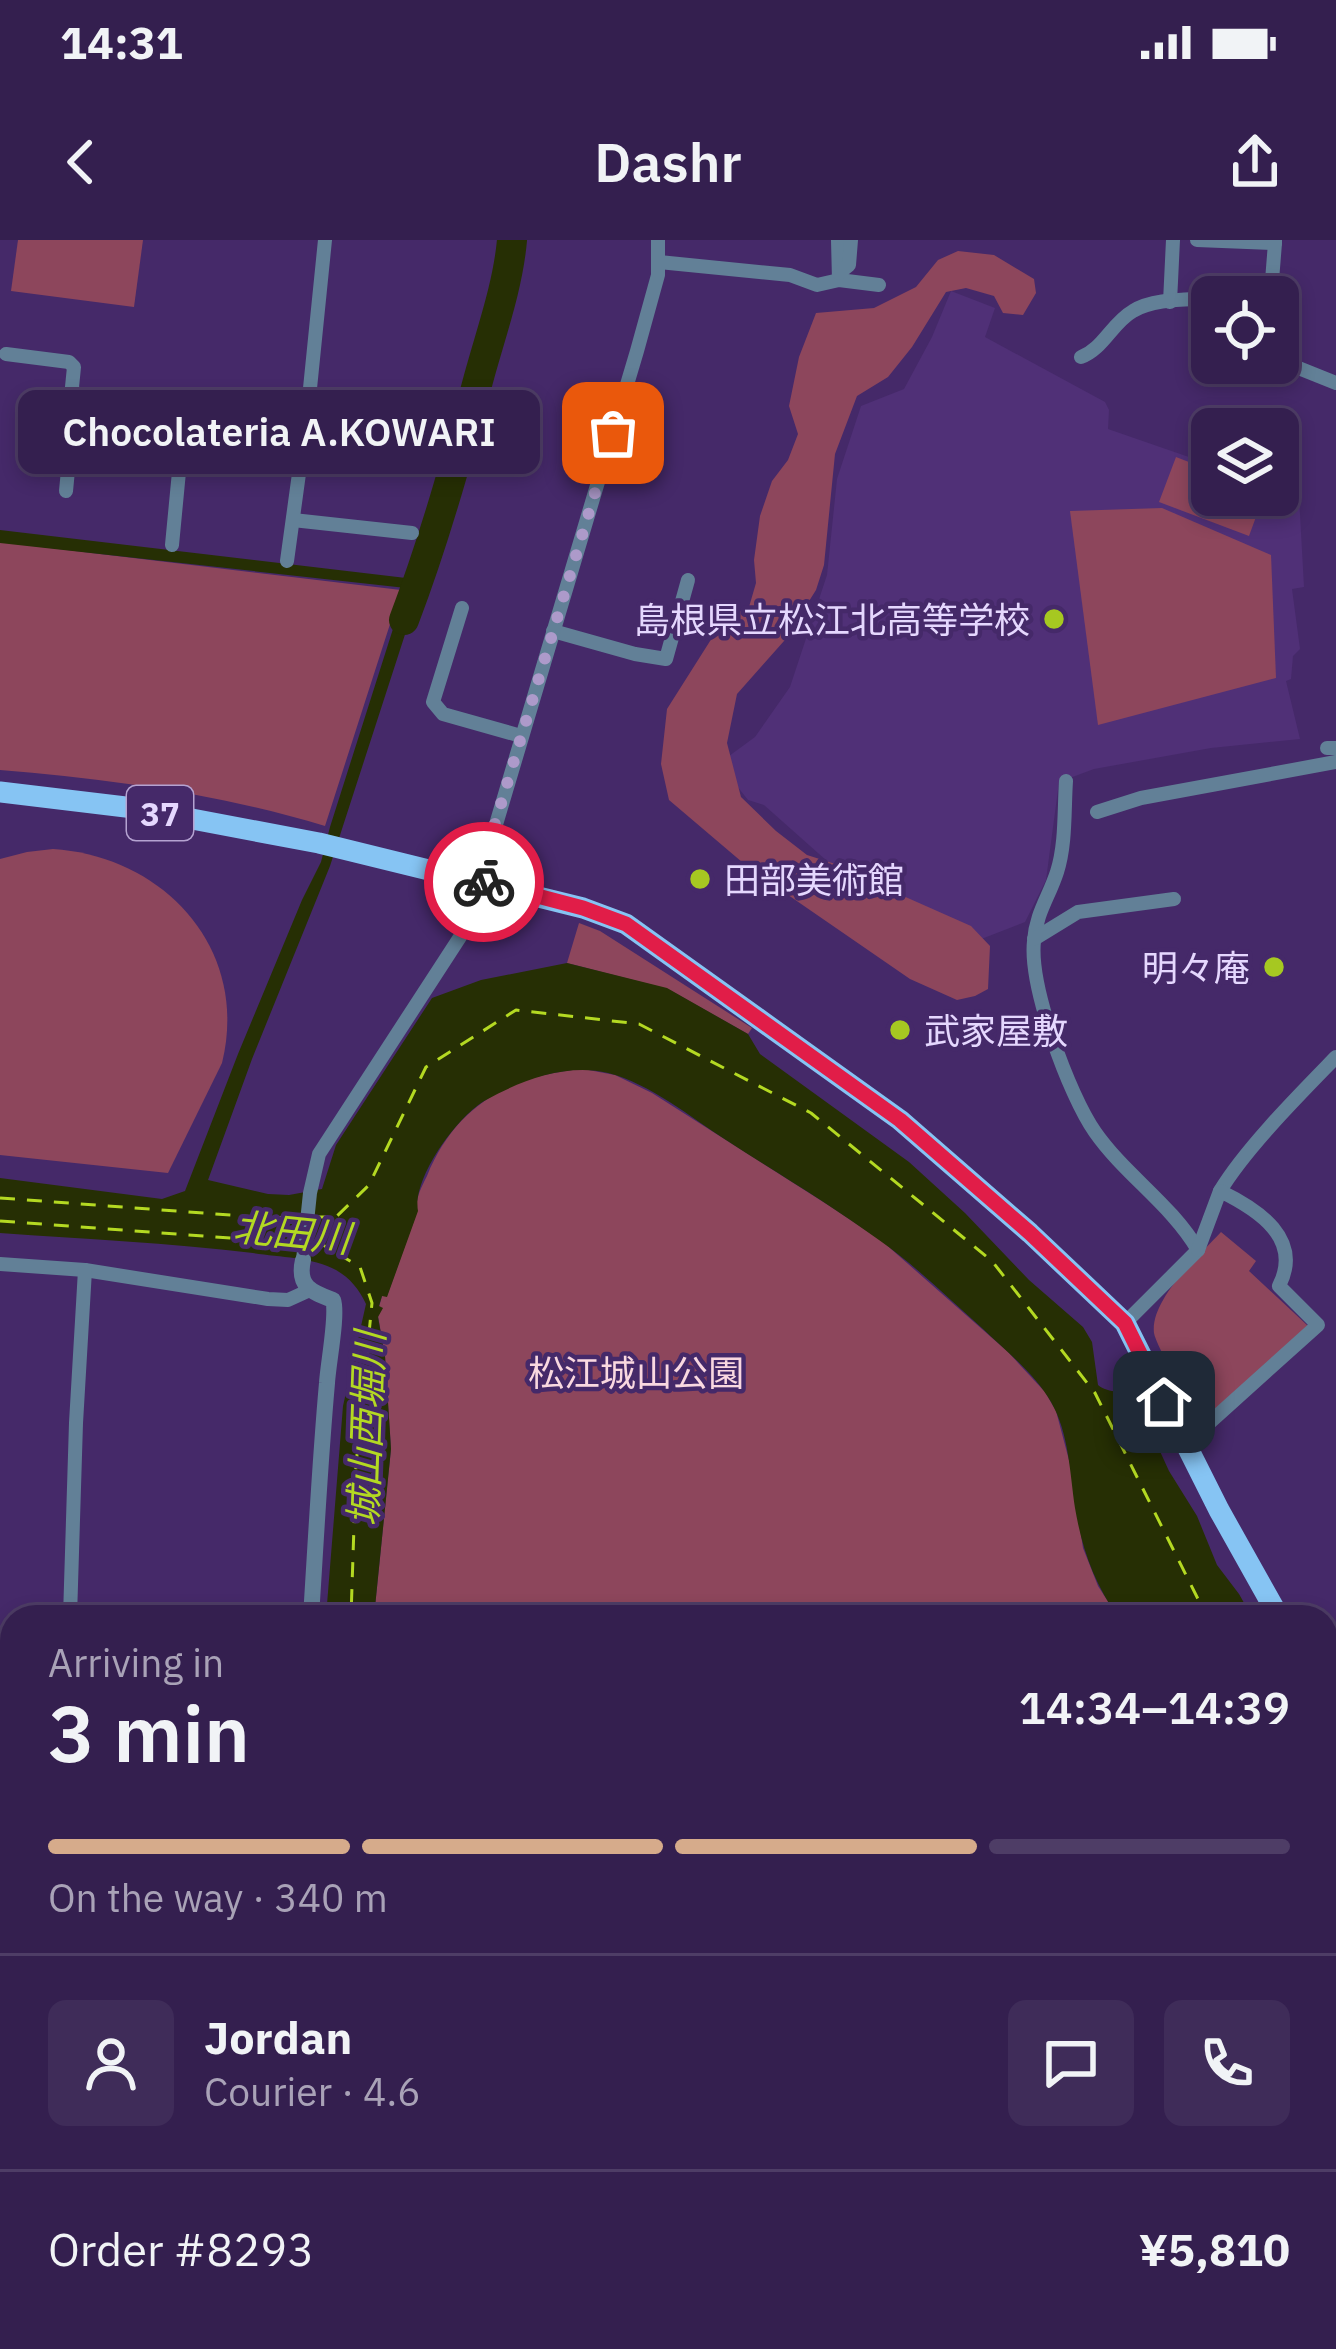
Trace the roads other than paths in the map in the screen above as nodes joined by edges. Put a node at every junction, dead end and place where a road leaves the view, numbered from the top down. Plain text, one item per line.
1 (325, 240) edge
2 (658, 240) edge
3 (838, 240) edge
4 (851, 240) edge
5 (1173, 240) edge
6 (1197, 240) edge
7 (1275, 241) edge
8 (659, 262) junction
9 (1272, 276) edge
10 (839, 277) junction
11 (879, 285) dead end
12 (1191, 300) edge
13 (1170, 302) junction
14 (6, 354) dead end
15 (1081, 357) dead end
16 (1299, 368) edge
17 (1336, 383) edge
18 (75, 397) junction
19 (185, 409) junction
20 (305, 425) junction
21 (66, 491) dead end
22 (293, 520) junction
23 (412, 533) dead end
24 (172, 545) dead end
25 (287, 561) dead end
26 (688, 580) dead end
27 (462, 608) dead end
28 (553, 632) junction
29 (521, 736) junction
30 (1333, 753) edge
31 (1066, 781) dead end
32 (0, 792) edge
33 (1096, 812) dead end
34 (478, 880) junction
35 (1174, 898) dead end
36 (1034, 939) junction
37 (1336, 1057) edge
38 (1220, 1191) junction
39 (1198, 1250) junction
40 (303, 1260) joint
41 (0, 1264) edge
42 (85, 1270) junction
43 (310, 1290) junction
44 (1125, 1323) junction
45 (1184, 1441) junction
46 (70, 1605) edge
47 (312, 1605) edge
48 (1273, 1605) edge

1 - 20 street
2 - 8 street
3 - 10 street
4 - 10 street
5 - 13 street
6 - 7 street
7 - 9 street
8 - 10 street
8 - 28 street
10 - 11 street
12 - 13 street
13 - 15 street
14 - 18 street
16 - 17 street
18 - 19 street
18 - 21 street
19 - 20 street
19 - 24 street
20 - 22 street
22 - 23 street
22 - 25 street
26 - 28 street
27 - 29 street
28 - 29 street
29 - 34 street
30 - 33 street
31 - 36 street
32 - 34 main road, 37
34 - 40 street
34 - 44 main road, 37
35 - 36 street
36 - 39 street
37 - 38 street
38 - 39 street
38 - 45 street
39 - 44 street
40 - 43 street
41 - 42 street
42 - 43 street
42 - 46 street
43 - 47 street
44 - 45 main road, 37
45 - 48 main road, 37

